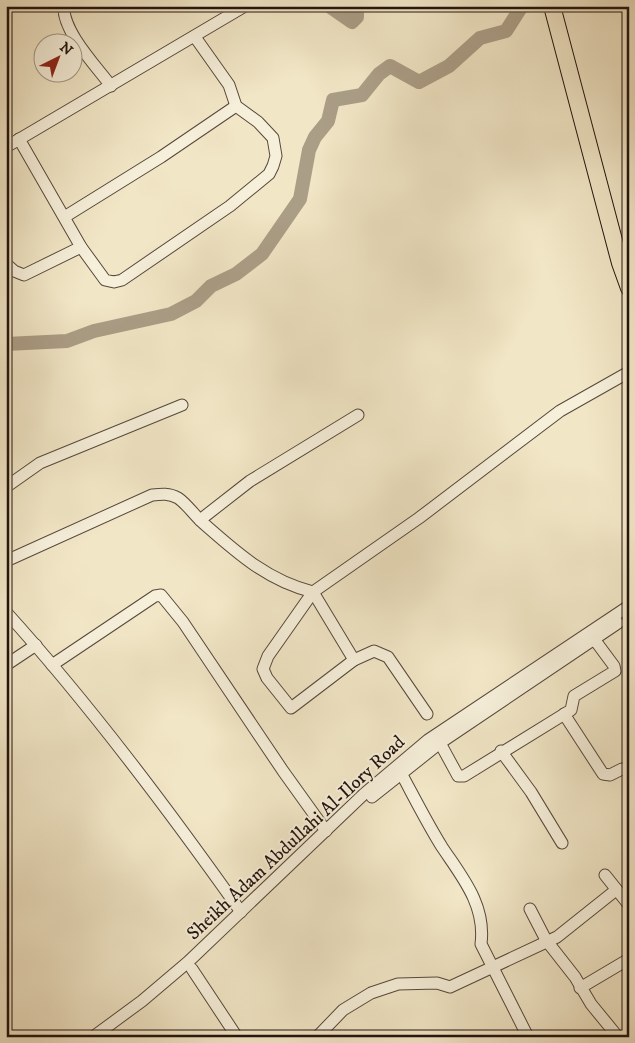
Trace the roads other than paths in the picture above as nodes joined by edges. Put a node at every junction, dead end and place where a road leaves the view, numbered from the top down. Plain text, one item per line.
1 (64, 6) edge
2 (244, 6) edge
3 (554, 7) edge
4 (195, 37) junction
5 (111, 86) junction
6 (236, 106) junction
7 (19, 139) junction
8 (6, 147) edge
9 (66, 216) junction
10 (81, 247) junction
11 (6, 264) edge
12 (629, 269) edge
13 (629, 288) edge
14 (629, 372) edge
15 (182, 405) dead end
16 (358, 415) dead end
17 (6, 487) edge
18 (200, 520) junction
19 (6, 561) edge
20 (313, 592) junction
21 (629, 606) edge
22 (6, 612) edge
23 (629, 615) edge
24 (594, 640) junction
25 (36, 645) junction
26 (354, 660) junction
27 (6, 665) edge
28 (52, 665) junction
29 (427, 714) dead end
30 (564, 714) junction
31 (440, 743) junction
32 (501, 751) junction
33 (629, 770) edge
34 (401, 773) junction
35 (326, 831) junction
36 (562, 843) dead end
37 (605, 876) dead end
38 (616, 890) junction
39 (629, 905) edge
40 (530, 909) dead end
41 (241, 912) junction
42 (546, 940) junction
43 (629, 959) edge
44 (491, 965) junction
45 (192, 969) junction
46 (580, 988) junction
47 (93, 1037) edge
48 (105, 1037) edge
49 (237, 1037) edge
50 (317, 1037) edge
51 (528, 1037) edge
52 (618, 1037) edge

1 - 5 street
2 - 4 street
3 - 12 highway
3 - 13 highway
4 - 5 street
4 - 6 street
5 - 7 street
6 - 9 street
6 - 10 street
7 - 8 street
7 - 9 street
9 - 10 street
10 - 11 street
14 - 20 street
15 - 17 street
16 - 18 street
18 - 19 street
18 - 20 street
20 - 26 street
20 - 26 street
21 - 35 street, Sheikh Adam Abdullahi Al-Ilory Road
22 - 25 street
23 - 24 street, Sheikh Adam Abdullahi Al-Ilory Road
24 - 30 street
24 - 31 street, Sheikh Adam Abdullahi Al-Ilory Road
25 - 27 street
25 - 28 street
26 - 29 street
28 - 35 street
28 - 41 street
30 - 32 street
30 - 33 street
31 - 32 street
31 - 34 street, Sheikh Adam Abdullahi Al-Ilory Road
32 - 36 street
34 - 44 street
34 - 45 street, Sheikh Adam Abdullahi Al-Ilory Road
35 - 41 street, Sheikh Adam Abdullahi Al-Ilory Road
37 - 38 street
38 - 39 street
38 - 42 street
40 - 42 street
41 - 47 street, Sheikh Adam Abdullahi Al-Ilory Road
42 - 44 street
42 - 46 street
43 - 46 street
44 - 50 street
44 - 51 street
45 - 48 street, Sheikh Adam Abdullahi Al-Ilory Road
45 - 49 street
46 - 52 street

